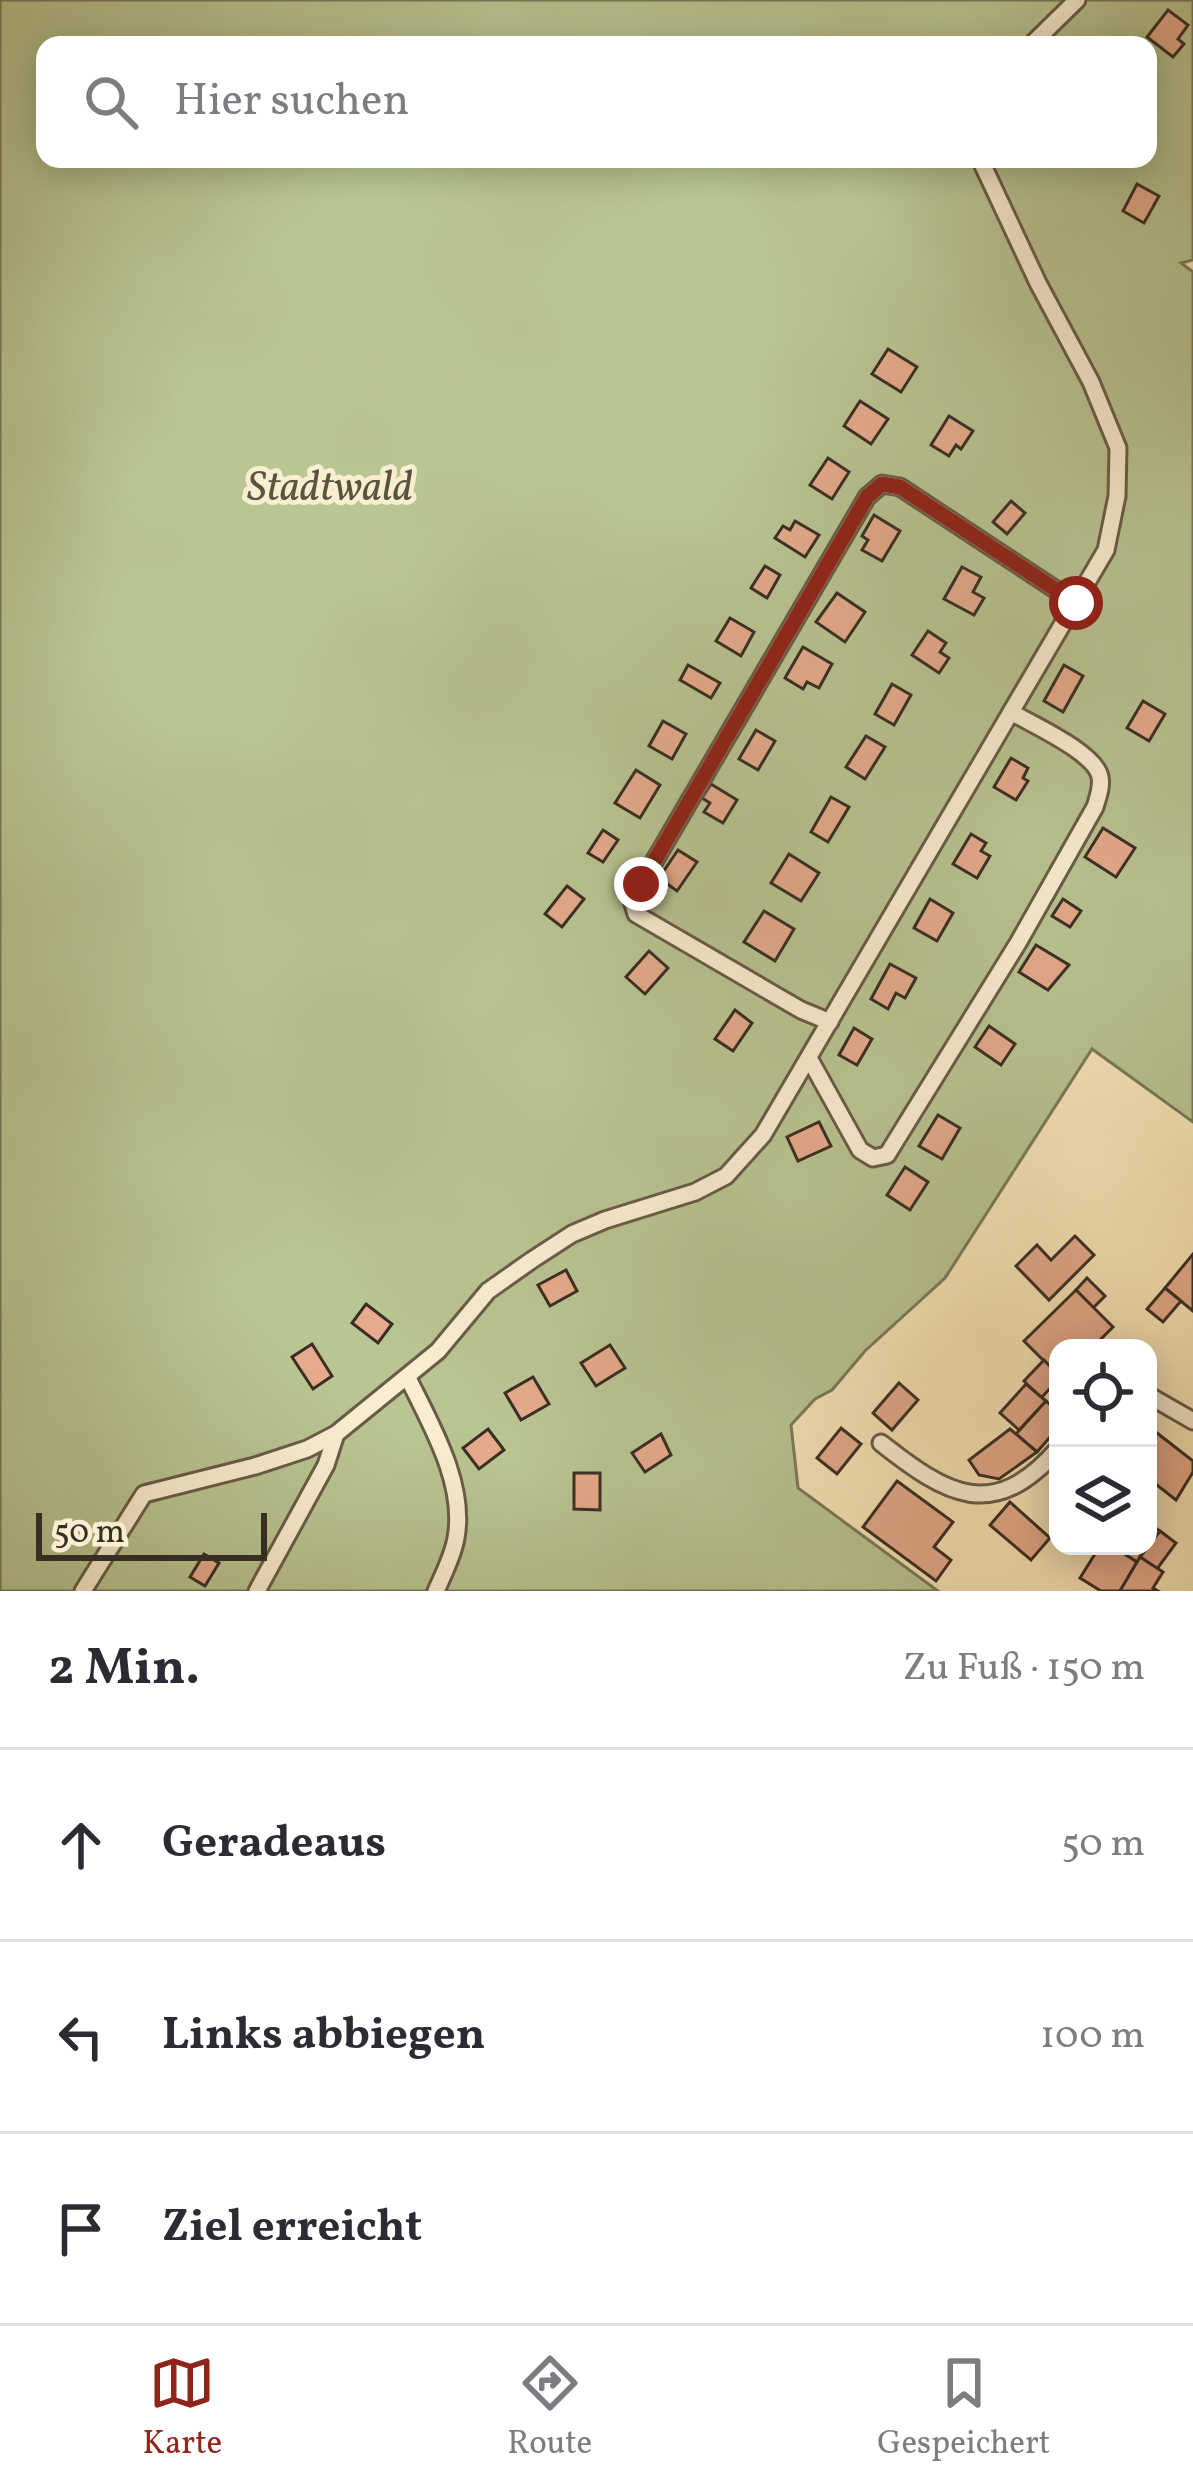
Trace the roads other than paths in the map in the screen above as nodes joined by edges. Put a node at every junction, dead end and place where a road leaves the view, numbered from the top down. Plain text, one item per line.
1 (1077, 0) edge
2 (1040, 36) edge
3 (984, 168) edge
4 (1076, 603) junction
5 (1011, 712) junction
6 (830, 1022) junction
7 (808, 1058) junction
8 (408, 1378) junction
9 (1157, 1399) edge
10 (1193, 1421) edge
11 (336, 1434) junction
12 (881, 1443) dead end
13 (1049, 1458) edge
14 (83, 1591) edge
15 (257, 1591) edge
16 (436, 1591) edge

1 - 2 lane
3 - 4 lane
4 - 5 lane
4 - 6 lane
5 - 6 lane
5 - 7 lane
6 - 7 lane
7 - 8 lane
8 - 11 lane
8 - 16 lane
9 - 10 lane
11 - 14 lane
11 - 15 lane
12 - 13 lane

